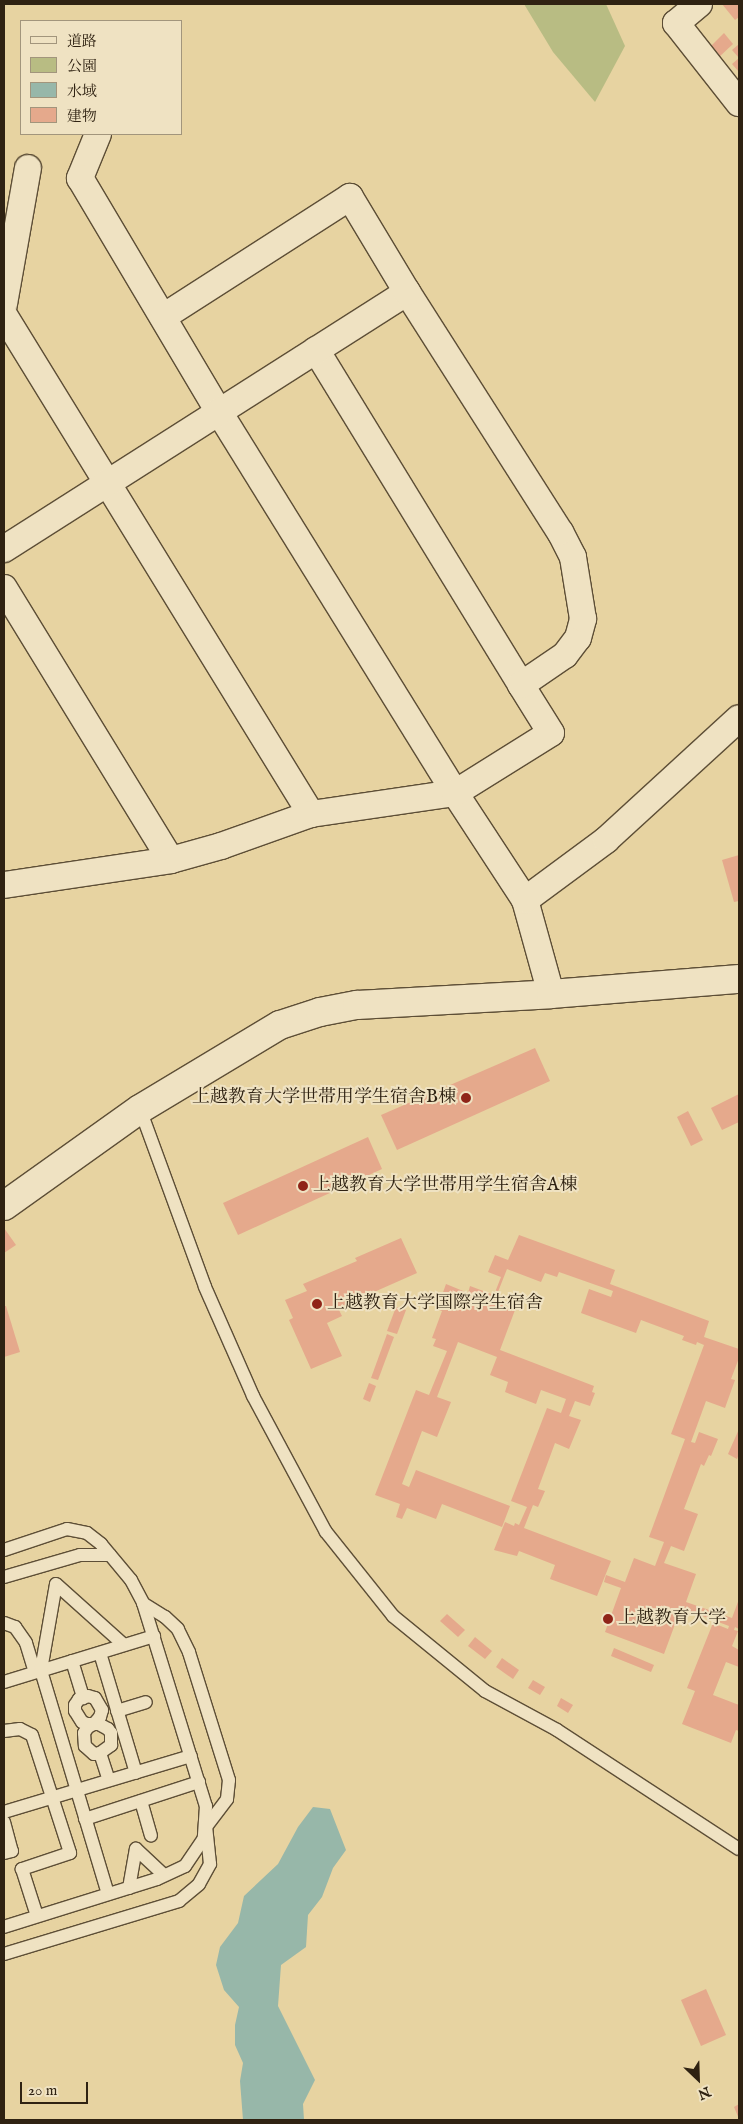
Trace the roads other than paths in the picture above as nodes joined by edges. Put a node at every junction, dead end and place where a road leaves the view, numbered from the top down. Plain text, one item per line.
1 (699, 4) edge
2 (739, 103) edge
3 (98, 135) edge
4 (28, 168) dead end
5 (407, 292) junction
6 (4, 304) edge
7 (4, 315) edge
8 (163, 317) junction
9 (316, 350) junction
10 (219, 412) junction
11 (106, 483) junction
12 (4, 549) edge
13 (4, 588) edge
14 (521, 685) junction
15 (739, 718) edge
16 (455, 793) junction
17 (311, 814) junction
18 (171, 860) junction
19 (6, 881) edge
20 (525, 900) junction
21 (739, 979) edge
22 (551, 994) junction
23 (140, 1109) junction
24 (4, 1206) edge
25 (4, 1550) edge
26 (110, 1555) junction
27 (4, 1577) edge
28 (144, 1603) junction
29 (4, 1623) edge
30 (154, 1636) junction
31 (124, 1645) junction
32 (100, 1652) junction
33 (72, 1661) junction
34 (38, 1671) junction
35 (4, 1682) edge
36 (146, 1702) dead end
37 (117, 1711) junction
38 (94, 1724) junction
39 (4, 1730) edge
40 (100, 1753) junction
41 (191, 1756) junction
42 (136, 1773) junction
43 (109, 1780) junction
44 (199, 1782) junction
45 (76, 1790) junction
46 (53, 1797) junction
47 (142, 1801) junction
48 (4, 1812) edge
49 (85, 1818) junction
50 (4, 1822) edge
51 (206, 1827) junction
52 (152, 1836) dead end
53 (739, 1849) edge
54 (4, 1853) edge
55 (164, 1875) junction
56 (129, 1888) junction
57 (108, 1894) junction
58 (37, 1916) junction
59 (4, 1927) edge
60 (4, 1954) edge

1 - 2 street
3 - 8 street
4 - 6 street
5 - 8 street
5 - 9 street
5 - 14 street
7 - 11 street
8 - 10 street
9 - 10 street
9 - 14 street
10 - 11 street
10 - 16 street
11 - 12 street
11 - 17 street
13 - 18 street
14 - 16 street
15 - 20 street
16 - 17 street
16 - 20 street
17 - 18 street
18 - 19 street
20 - 22 street
21 - 22 street
22 - 23 street
23 - 24 street
23 - 53 lane
25 - 26 lane
26 - 27 lane
26 - 28 lane
28 - 30 lane
28 - 51 lane
29 - 34 lane
30 - 31 lane
30 - 41 lane
31 - 32 lane
31 - 34 lane
32 - 33 lane
32 - 37 lane
33 - 34 lane
33 - 38 lane
34 - 35 lane
34 - 45 lane
36 - 37 lane
37 - 42 lane
38 - 40 lane
38 - 40 lane
39 - 46 lane
40 - 43 lane
41 - 42 lane
41 - 44 lane
42 - 43 lane
43 - 45 lane
44 - 47 lane
44 - 51 lane
45 - 46 lane
45 - 49 lane
46 - 48 lane
46 - 58 lane
47 - 49 lane
47 - 52 lane
49 - 57 lane
50 - 54 lane
51 - 55 lane
51 - 60 lane
55 - 56 lane
55 - 56 lane
56 - 57 lane
57 - 58 lane
58 - 59 lane

